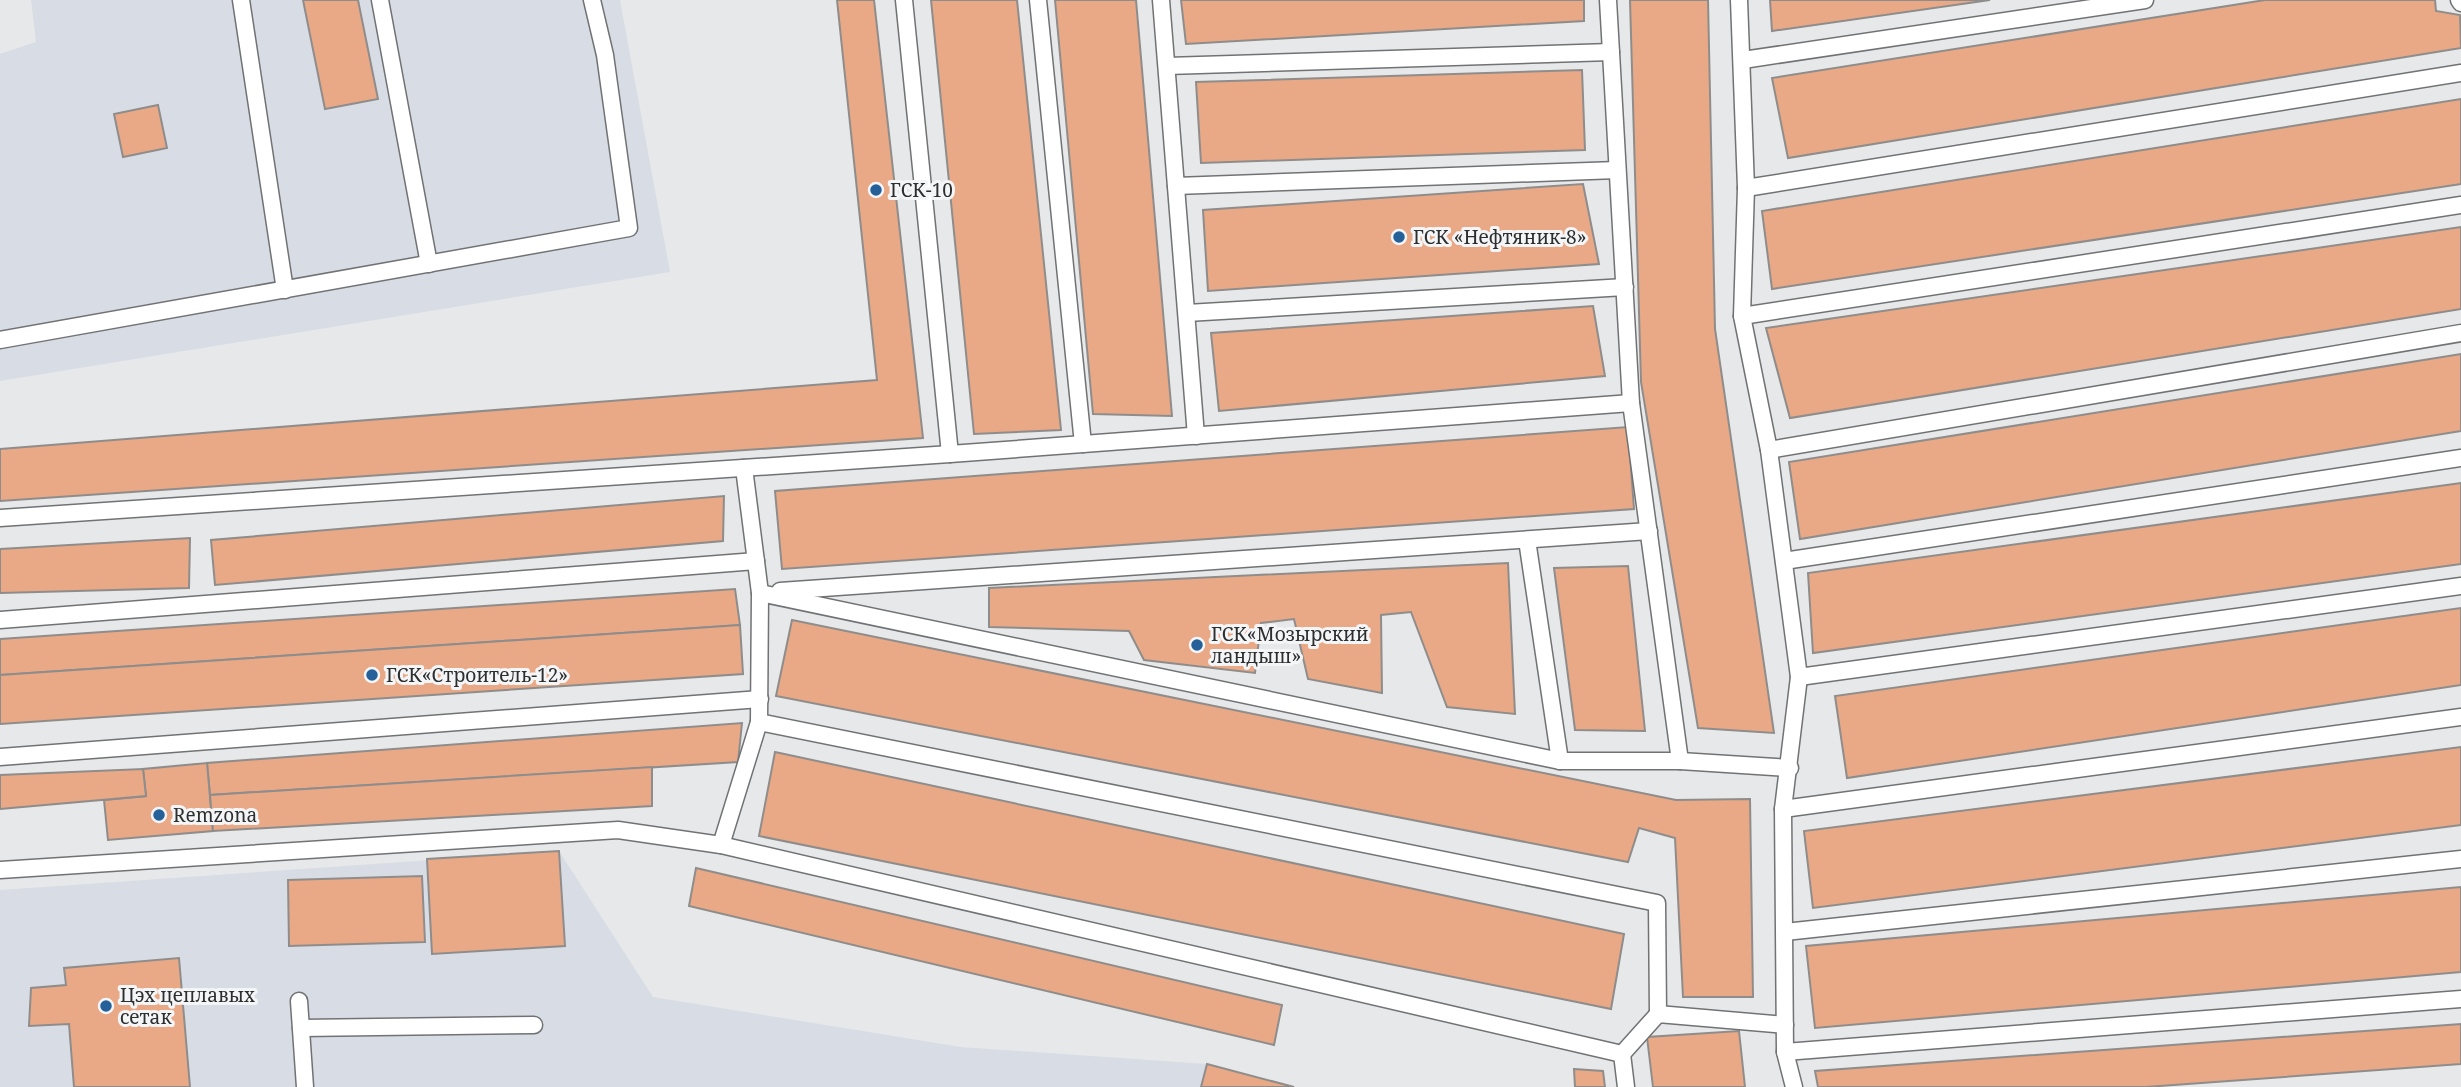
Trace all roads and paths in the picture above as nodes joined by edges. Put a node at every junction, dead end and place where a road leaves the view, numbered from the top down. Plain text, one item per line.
1 (241, 0) edge
2 (380, 0) edge
3 (592, 0) edge
4 (904, 0) edge
5 (1038, 0) edge
6 (1161, 0) edge
7 (1608, 0) edge
8 (1739, 0) edge
9 (2145, 0) edge
10 (1611, 52) junction
11 (1743, 61) junction
12 (1167, 66) junction
13 (2461, 73) edge
14 (1617, 170) junction
15 (1176, 186) junction
16 (1746, 188) junction
17 (2461, 205) edge
18 (429, 264) junction
19 (1625, 287) junction
20 (285, 290) junction
21 (1186, 313) junction
22 (1742, 316) junction
23 (2461, 333) edge
24 (0, 340) edge
25 (1631, 402) junction
26 (1196, 436) junction
27 (1083, 444) junction
28 (1769, 450) junction
29 (950, 454) junction
30 (2461, 458) edge
31 (744, 468) junction
32 (0, 518) edge
33 (1649, 531) junction
34 (1527, 540) junction
35 (755, 561) junction
36 (1784, 561) junction
37 (2461, 586) edge
38 (760, 593) junction
39 (0, 620) edge
40 (1799, 677) junction
41 (760, 699) junction
42 (2461, 717) edge
43 (759, 722) junction
44 (0, 757) edge
45 (1560, 761) junction
46 (1680, 761) junction
47 (1790, 768) junction
48 (1783, 809) junction
49 (721, 845) junction
50 (2461, 859) edge
51 (0, 870) edge
52 (1785, 932) junction
53 (2461, 999) edge
54 (299, 1001) dead end
55 (1658, 1014) junction
56 (534, 1025) dead end
57 (1785, 1025) junction
58 (300, 1028) junction
59 (1785, 1052) junction
60 (1622, 1054) junction
61 (305, 1087) edge
62 (1626, 1087) edge
63 (1794, 1087) edge

1 - 20 lane
2 - 18 lane
3 - 18 lane
4 - 29 lane
5 - 27 lane
6 - 12 lane
7 - 10 lane
8 - 11 lane
9 - 11 lane
10 - 12 lane
10 - 14 lane
11 - 16 lane
12 - 15 lane
13 - 16 lane
14 - 15 lane
14 - 19 lane
15 - 21 lane
16 - 22 lane
17 - 22 lane
18 - 20 lane
19 - 21 lane
19 - 25 lane
20 - 24 lane
21 - 26 lane
22 - 28 lane
23 - 28 lane
25 - 26 lane
25 - 33 lane
26 - 27 lane
27 - 29 lane
28 - 36 lane
29 - 31 lane
30 - 36 lane
31 - 32 lane
31 - 35 lane
33 - 34 lane
33 - 46 lane
34 - 38 lane
34 - 45 lane
35 - 38 lane
35 - 39 lane
36 - 40 lane
37 - 40 lane
38 - 41 lane
38 - 45 lane
40 - 47 lane
41 - 43 lane
41 - 44 lane
42 - 48 lane
43 - 49 lane
43 - 55 lane
45 - 46 lane
46 - 47 lane
47 - 48 lane
48 - 52 lane
49 - 51 lane
49 - 60 lane
50 - 52 lane
52 - 57 lane
53 - 59 lane
54 - 58 lane
55 - 57 lane
55 - 60 lane
56 - 58 lane
57 - 59 lane
58 - 61 lane
59 - 63 lane
60 - 62 lane

